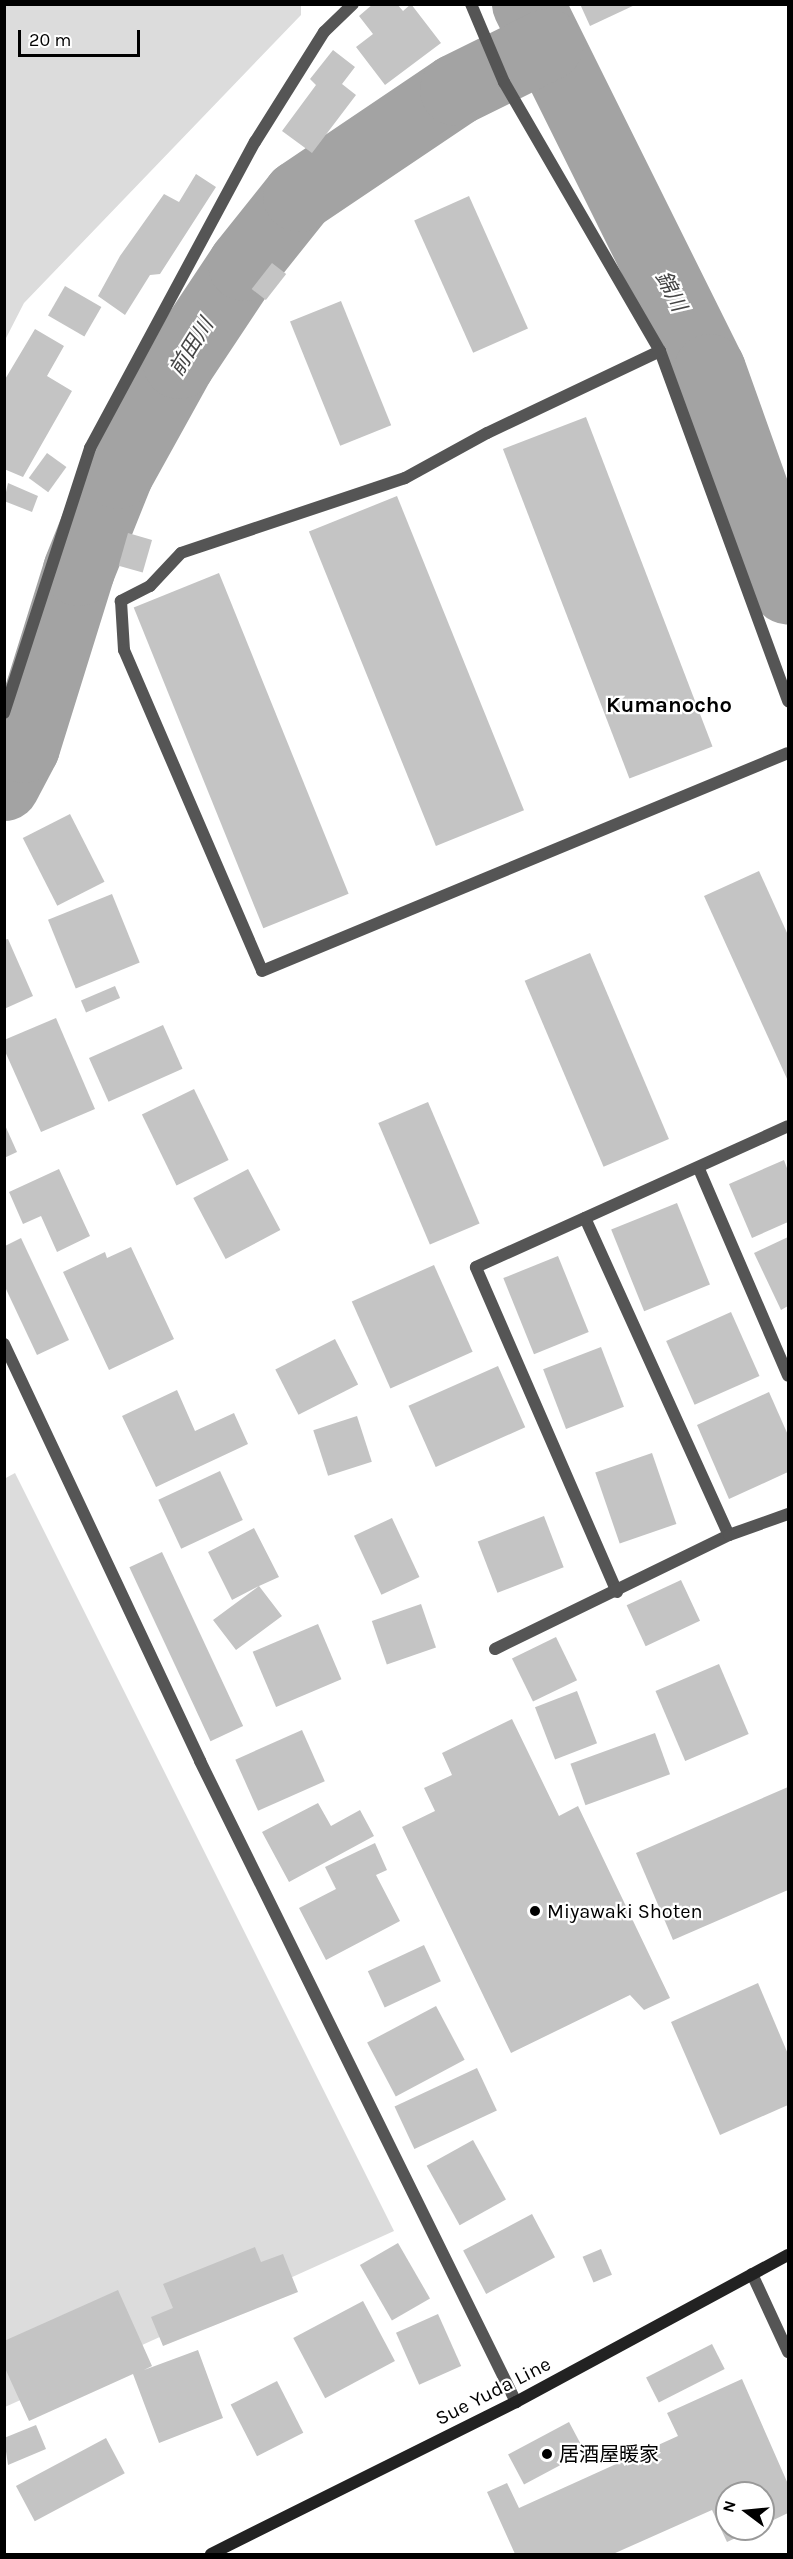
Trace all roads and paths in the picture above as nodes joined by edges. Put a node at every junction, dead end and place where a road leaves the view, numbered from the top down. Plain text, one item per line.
1 (353, 4) edge
2 (471, 4) edge
3 (660, 351) junction
4 (789, 701) edge
5 (4, 713) edge
6 (789, 753) edge
7 (789, 1126) edge
8 (699, 1169) junction
9 (585, 1218) junction
10 (4, 1344) edge
11 (789, 1376) edge
12 (789, 1514) edge
13 (729, 1535) junction
14 (617, 1592) junction
15 (495, 1649) dead end
16 (789, 2255) edge
17 (752, 2274) junction
18 (789, 2352) edge
19 (516, 2402) junction
20 (211, 2554) edge

1 - 5 street
2 - 3 street
3 - 4 street
3 - 6 street
7 - 8 street
8 - 9 street
8 - 11 street
9 - 13 street
9 - 14 street
10 - 19 street
12 - 13 street
13 - 14 street
14 - 15 street
16 - 17 main road, Sue Yuda Line
17 - 18 street
17 - 19 main road, Sue Yuda Line
19 - 20 main road, Sue Yuda Line

